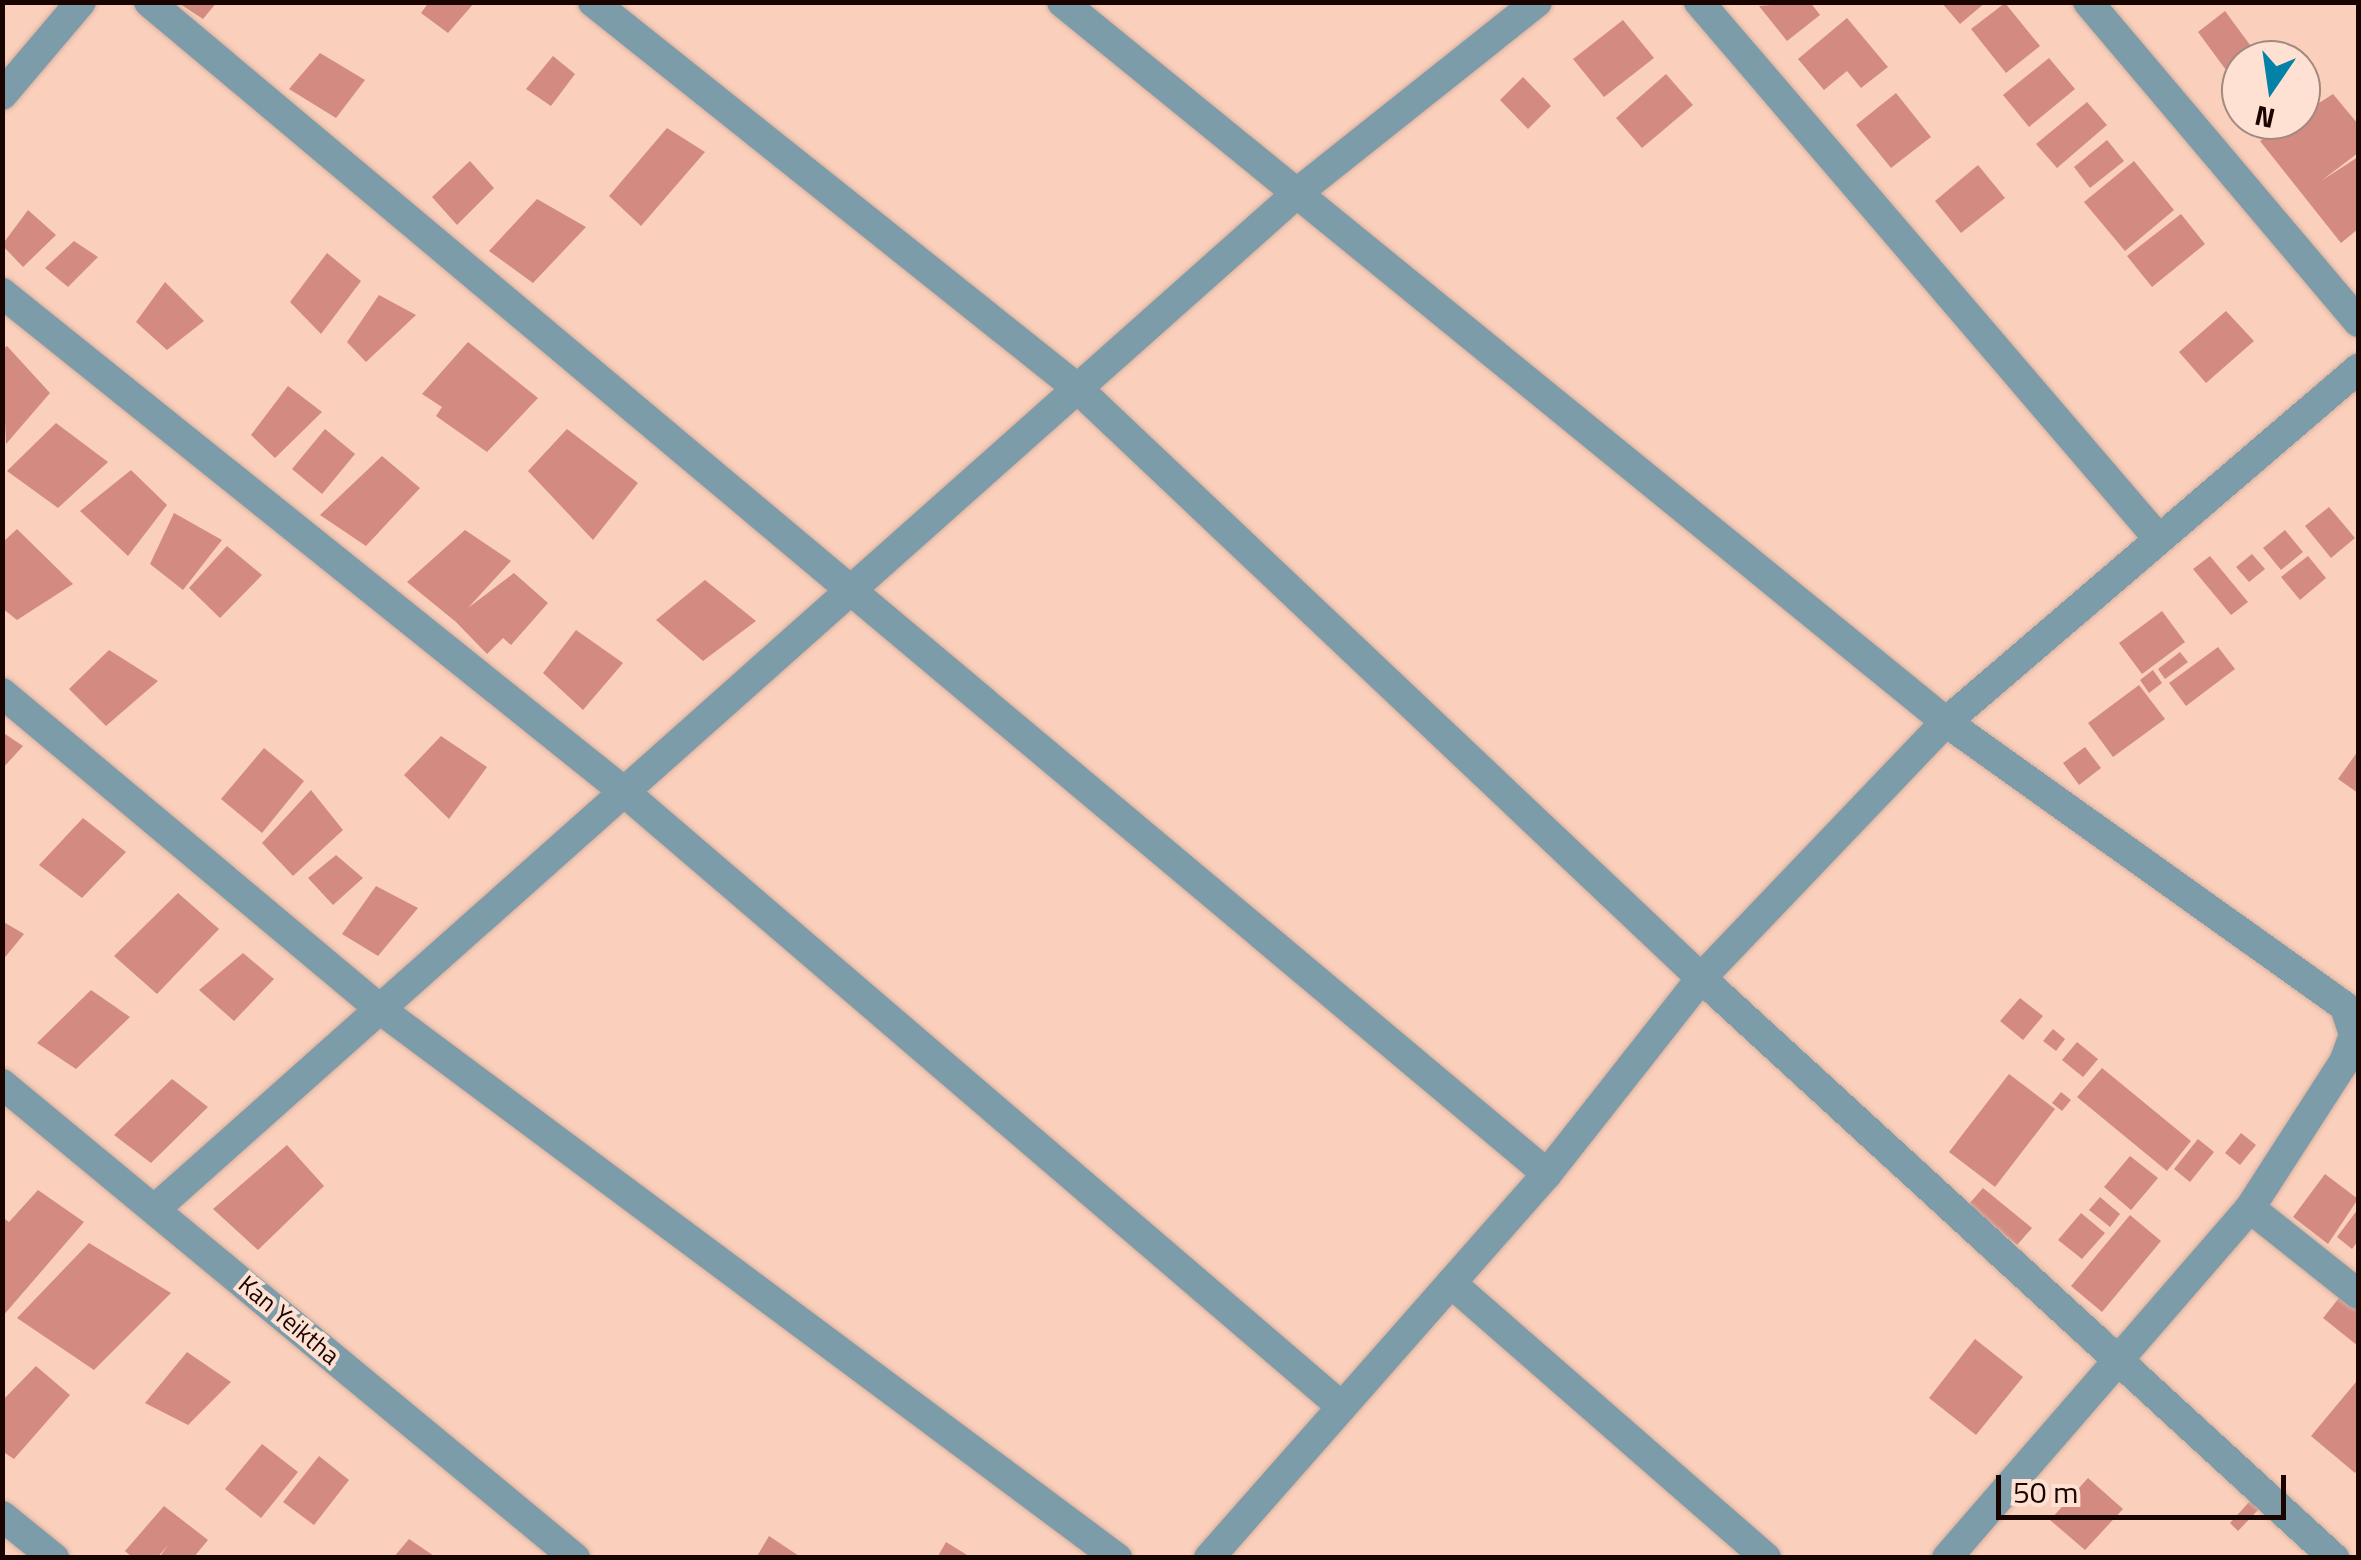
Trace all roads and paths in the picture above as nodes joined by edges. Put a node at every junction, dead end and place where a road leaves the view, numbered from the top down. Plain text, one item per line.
1 (80, 2) edge
2 (149, 2) edge
3 (592, 2) edge
4 (1062, 2) edge
5 (1537, 2) edge
6 (1699, 2) edge
7 (2088, 2) edge
8 (2, 94) edge
9 (1302, 189) junction
10 (2, 292) edge
11 (2358, 322) edge
12 (2358, 369) edge
13 (1077, 388) junction
14 (2157, 537) junction
15 (844, 593) junction
16 (2, 693) edge
17 (1946, 722) junction
18 (622, 790) junction
19 (1702, 978) junction
20 (377, 1006) junction
21 (2, 1084) edge
22 (1547, 1174) junction
23 (2250, 1208) junction
24 (155, 1209) junction
25 (1451, 1283) junction
26 (2358, 1294) edge
27 (2113, 1360) junction
28 (1342, 1407) junction
29 (2, 1516) edge
30 (54, 1558) edge
31 (575, 1558) edge
32 (1117, 1558) edge
33 (1208, 1558) edge
34 (1766, 1558) edge
35 (1947, 1558) edge
36 (2334, 1558) edge

1 - 8 street
2 - 15 street
3 - 13 street
4 - 9 street
5 - 9 street
6 - 14 street
7 - 11 street
9 - 13 street
9 - 17 street
10 - 18 street
12 - 14 street
13 - 15 street
13 - 19 street
14 - 17 street
15 - 18 street
15 - 22 street
16 - 20 street
17 - 19 street
17 - 23 street
18 - 20 street
18 - 28 street
19 - 22 street
19 - 27 street
20 - 24 street
20 - 32 street
21 - 24 street, Kan Yeiktha
22 - 25 street
23 - 26 street
23 - 27 street
24 - 31 street, Kan Yeiktha
25 - 28 street
25 - 34 street
27 - 35 street
27 - 36 street
28 - 33 street
29 - 30 street

